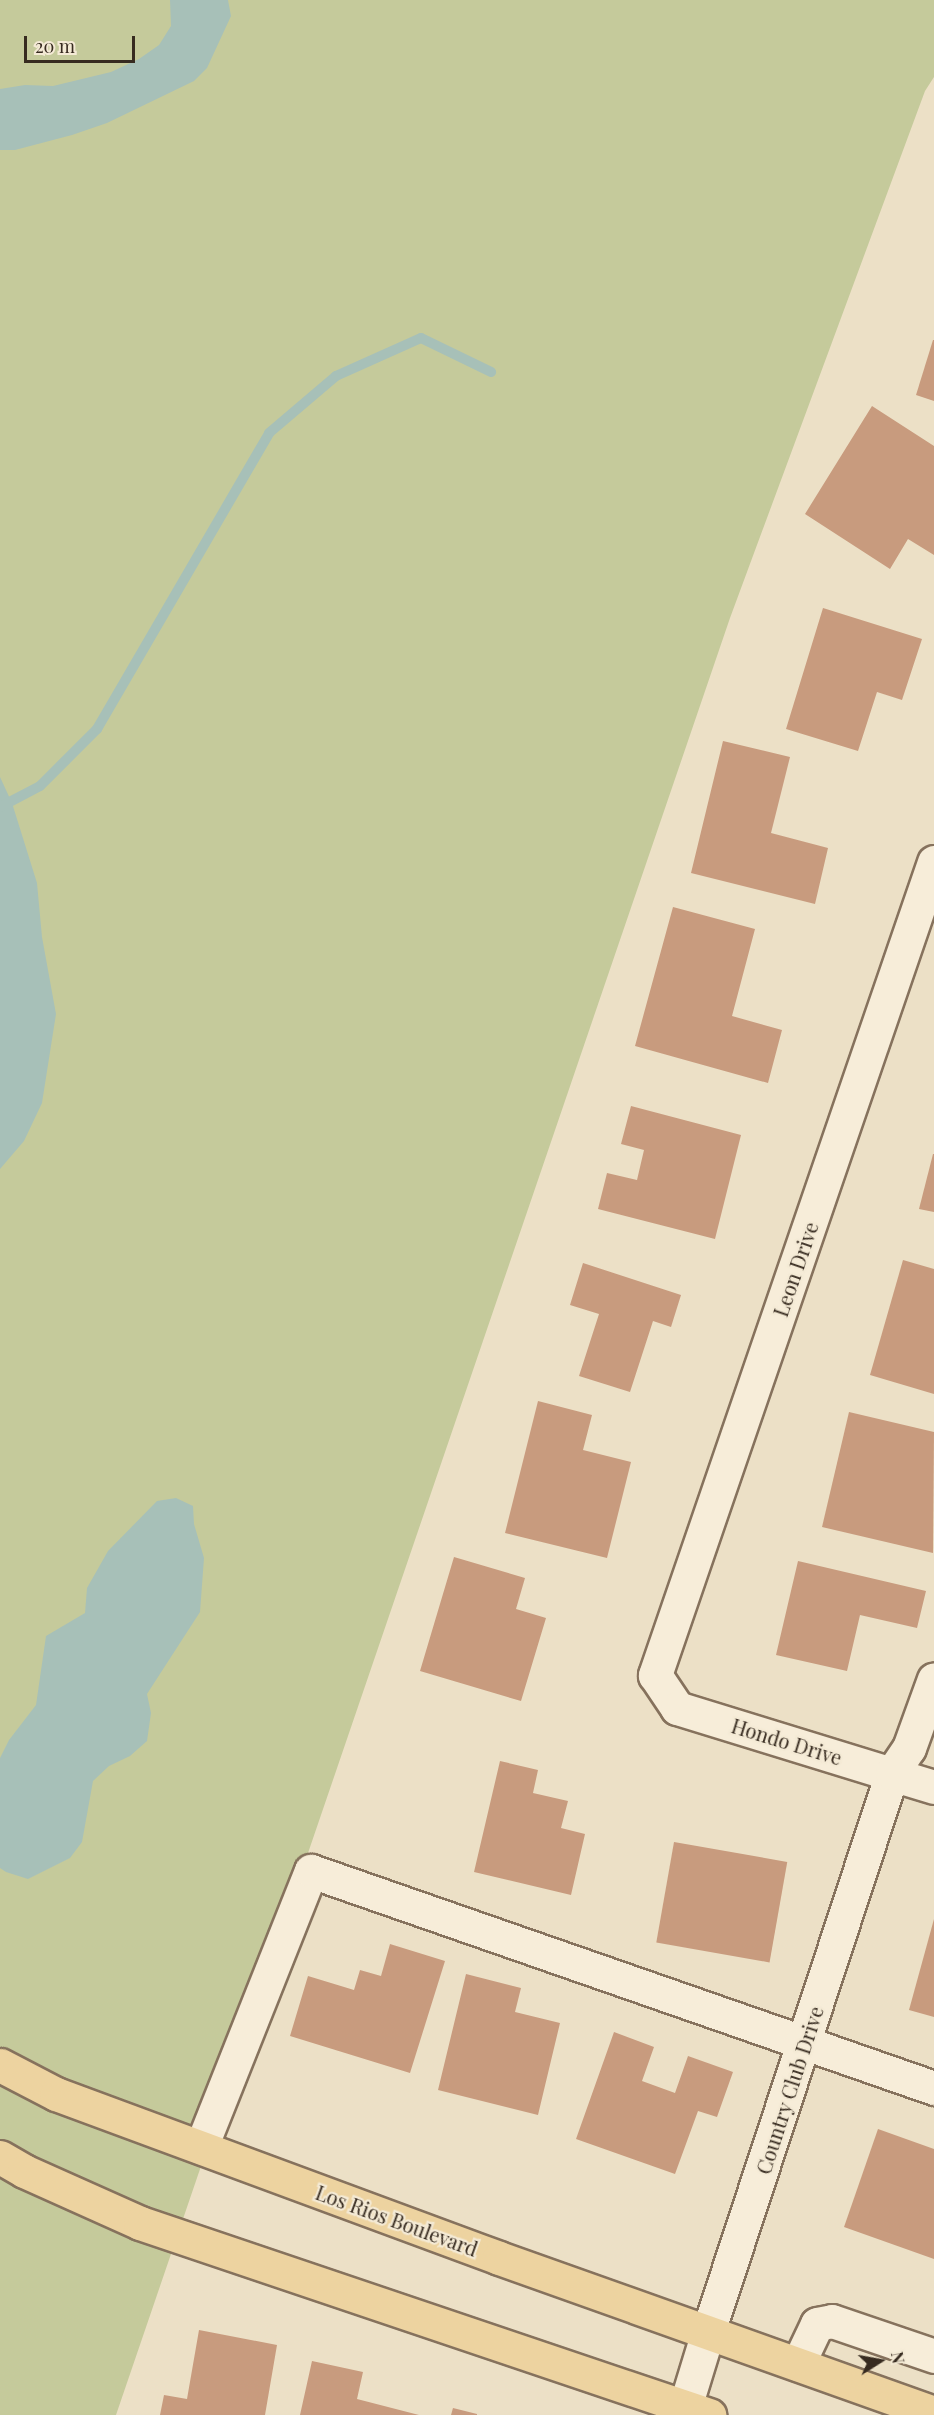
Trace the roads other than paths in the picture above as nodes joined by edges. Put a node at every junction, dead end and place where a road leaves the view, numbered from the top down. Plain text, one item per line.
1 (934, 862) edge
2 (655, 1675) joint
3 (934, 1679) edge
4 (892, 1773) junction
5 (934, 1787) edge
6 (805, 2042) junction
7 (0, 2065) edge
8 (934, 2088) edge
9 (201, 2146) junction
10 (0, 2157) edge
11 (708, 2332) junction
12 (934, 2356) edge
13 (798, 2364) junction
14 (687, 2413) edge
15 (934, 2413) edge

1 - 2 street, Leon Drive
2 - 4 street, Hondo Drive
3 - 4 street, Country Club Drive
4 - 5 street, Hondo Drive
4 - 6 street, Country Club Drive
6 - 8 street
6 - 9 street
6 - 11 street, Country Club Drive
7 - 9 main road, Los Rios Boulevard
9 - 11 main road, Los Rios Boulevard
10 - 14 main road
11 - 13 main road, Los Rios Boulevard
11 - 14 street, Country Club Drive
12 - 13 street
13 - 15 main road, Los Rios Boulevard

